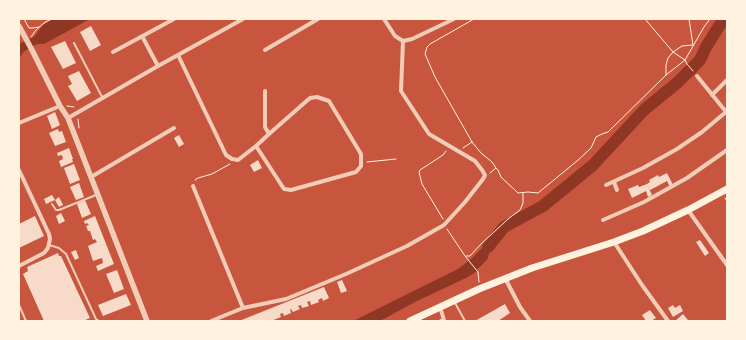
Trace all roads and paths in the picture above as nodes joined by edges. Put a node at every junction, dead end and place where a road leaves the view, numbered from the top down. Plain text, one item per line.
1 (24, 19) edge
2 (51, 19) edge
3 (174, 19) edge
4 (243, 19) edge
5 (318, 19) edge
6 (384, 19) edge
7 (454, 19) edge
8 (474, 19) edge
9 (645, 19) edge
10 (690, 19) edge
11 (710, 19) edge
12 (19, 26) edge
13 (40, 26) junction
14 (142, 36) junction
15 (31, 37) dead end
16 (403, 41) junction
17 (74, 43) dead end
18 (694, 45) junction
19 (265, 50) dead end
20 (113, 52) dead end
21 (673, 52) junction
22 (178, 55) junction
23 (685, 60) junction
24 (158, 66) junction
25 (666, 75) junction
26 (696, 75) joint
27 (727, 80) edge
28 (265, 91) dead end
29 (712, 95) junction
30 (103, 98) junction
31 (60, 106) junction
32 (726, 113) edge
33 (79, 116) dead end
34 (68, 118) junction
35 (19, 123) edge
36 (79, 126) dead end
37 (174, 128) dead end
38 (269, 134) junction
39 (472, 142) junction
40 (256, 146) junction
41 (450, 146) junction
42 (727, 150) edge
43 (458, 151) junction
44 (396, 159) dead end
45 (238, 160) junction
46 (361, 163) junction
47 (496, 168) junction
48 (19, 170) edge
49 (91, 177) junction
50 (198, 178) dead end
51 (483, 179) junction
52 (614, 182) junction
53 (606, 185) dead end
54 (193, 186) dead end
55 (727, 189) edge
56 (617, 190) dead end
57 (523, 192) junction
58 (97, 194) junction
59 (52, 204) dead end
60 (688, 210) junction
61 (603, 220) dead end
62 (444, 225) junction
63 (614, 242) junction
64 (49, 245) junction
65 (465, 256) junction
66 (727, 265) edge
67 (19, 266) edge
68 (505, 278) junction
69 (479, 289) junction
70 (454, 300) junction
71 (19, 305) edge
72 (440, 307) junction
73 (243, 308) junction
74 (26, 321) edge
75 (99, 321) edge
76 (147, 321) edge
77 (211, 321) edge
78 (410, 321) edge
79 (441, 321) edge
80 (466, 321) edge
81 (530, 321) edge
82 (668, 321) edge

1 - 13 path
2 - 13 path
3 - 14 street
4 - 22 street
5 - 19 street
6 - 16 street
7 - 16 street
8 - 39 path
9 - 21 path
10 - 18 path
11 - 18 path
12 - 31 street
13 - 15 path
14 - 20 street
14 - 24 street
16 - 41 street
17 - 30 lane
18 - 21 path
18 - 23 path
21 - 23 path
21 - 25 path
22 - 24 street
22 - 45 street
23 - 25 path
23 - 26 path
24 - 30 street
25 - 57 path
26 - 29 street
27 - 29 street
28 - 38 street
29 - 32 street
30 - 34 street
31 - 34 street
31 - 35 street
32 - 52 street
33 - 36 path
34 - 49 street
37 - 49 street
38 - 40 street
38 - 46 street
39 - 43 path
39 - 47 path
40 - 45 street
40 - 46 street
41 - 43 street
41 - 62 path
42 - 61 street
43 - 51 street
44 - 46 path
45 - 50 path
47 - 51 path
47 - 57 path
48 - 64 street
49 - 58 street
51 - 62 street
52 - 53 street
52 - 56 street
54 - 73 street
55 - 60 main road
57 - 65 path
58 - 59 lane
58 - 76 street
60 - 63 main road
60 - 66 street
62 - 65 path
62 - 73 street
63 - 68 main road
63 - 82 street
64 - 67 street
64 - 75 lane
65 - 69 path
68 - 69 main road
68 - 81 street
69 - 70 main road
70 - 72 main road
70 - 80 lane
71 - 74 lane
72 - 78 main road
72 - 79 street
73 - 77 street

